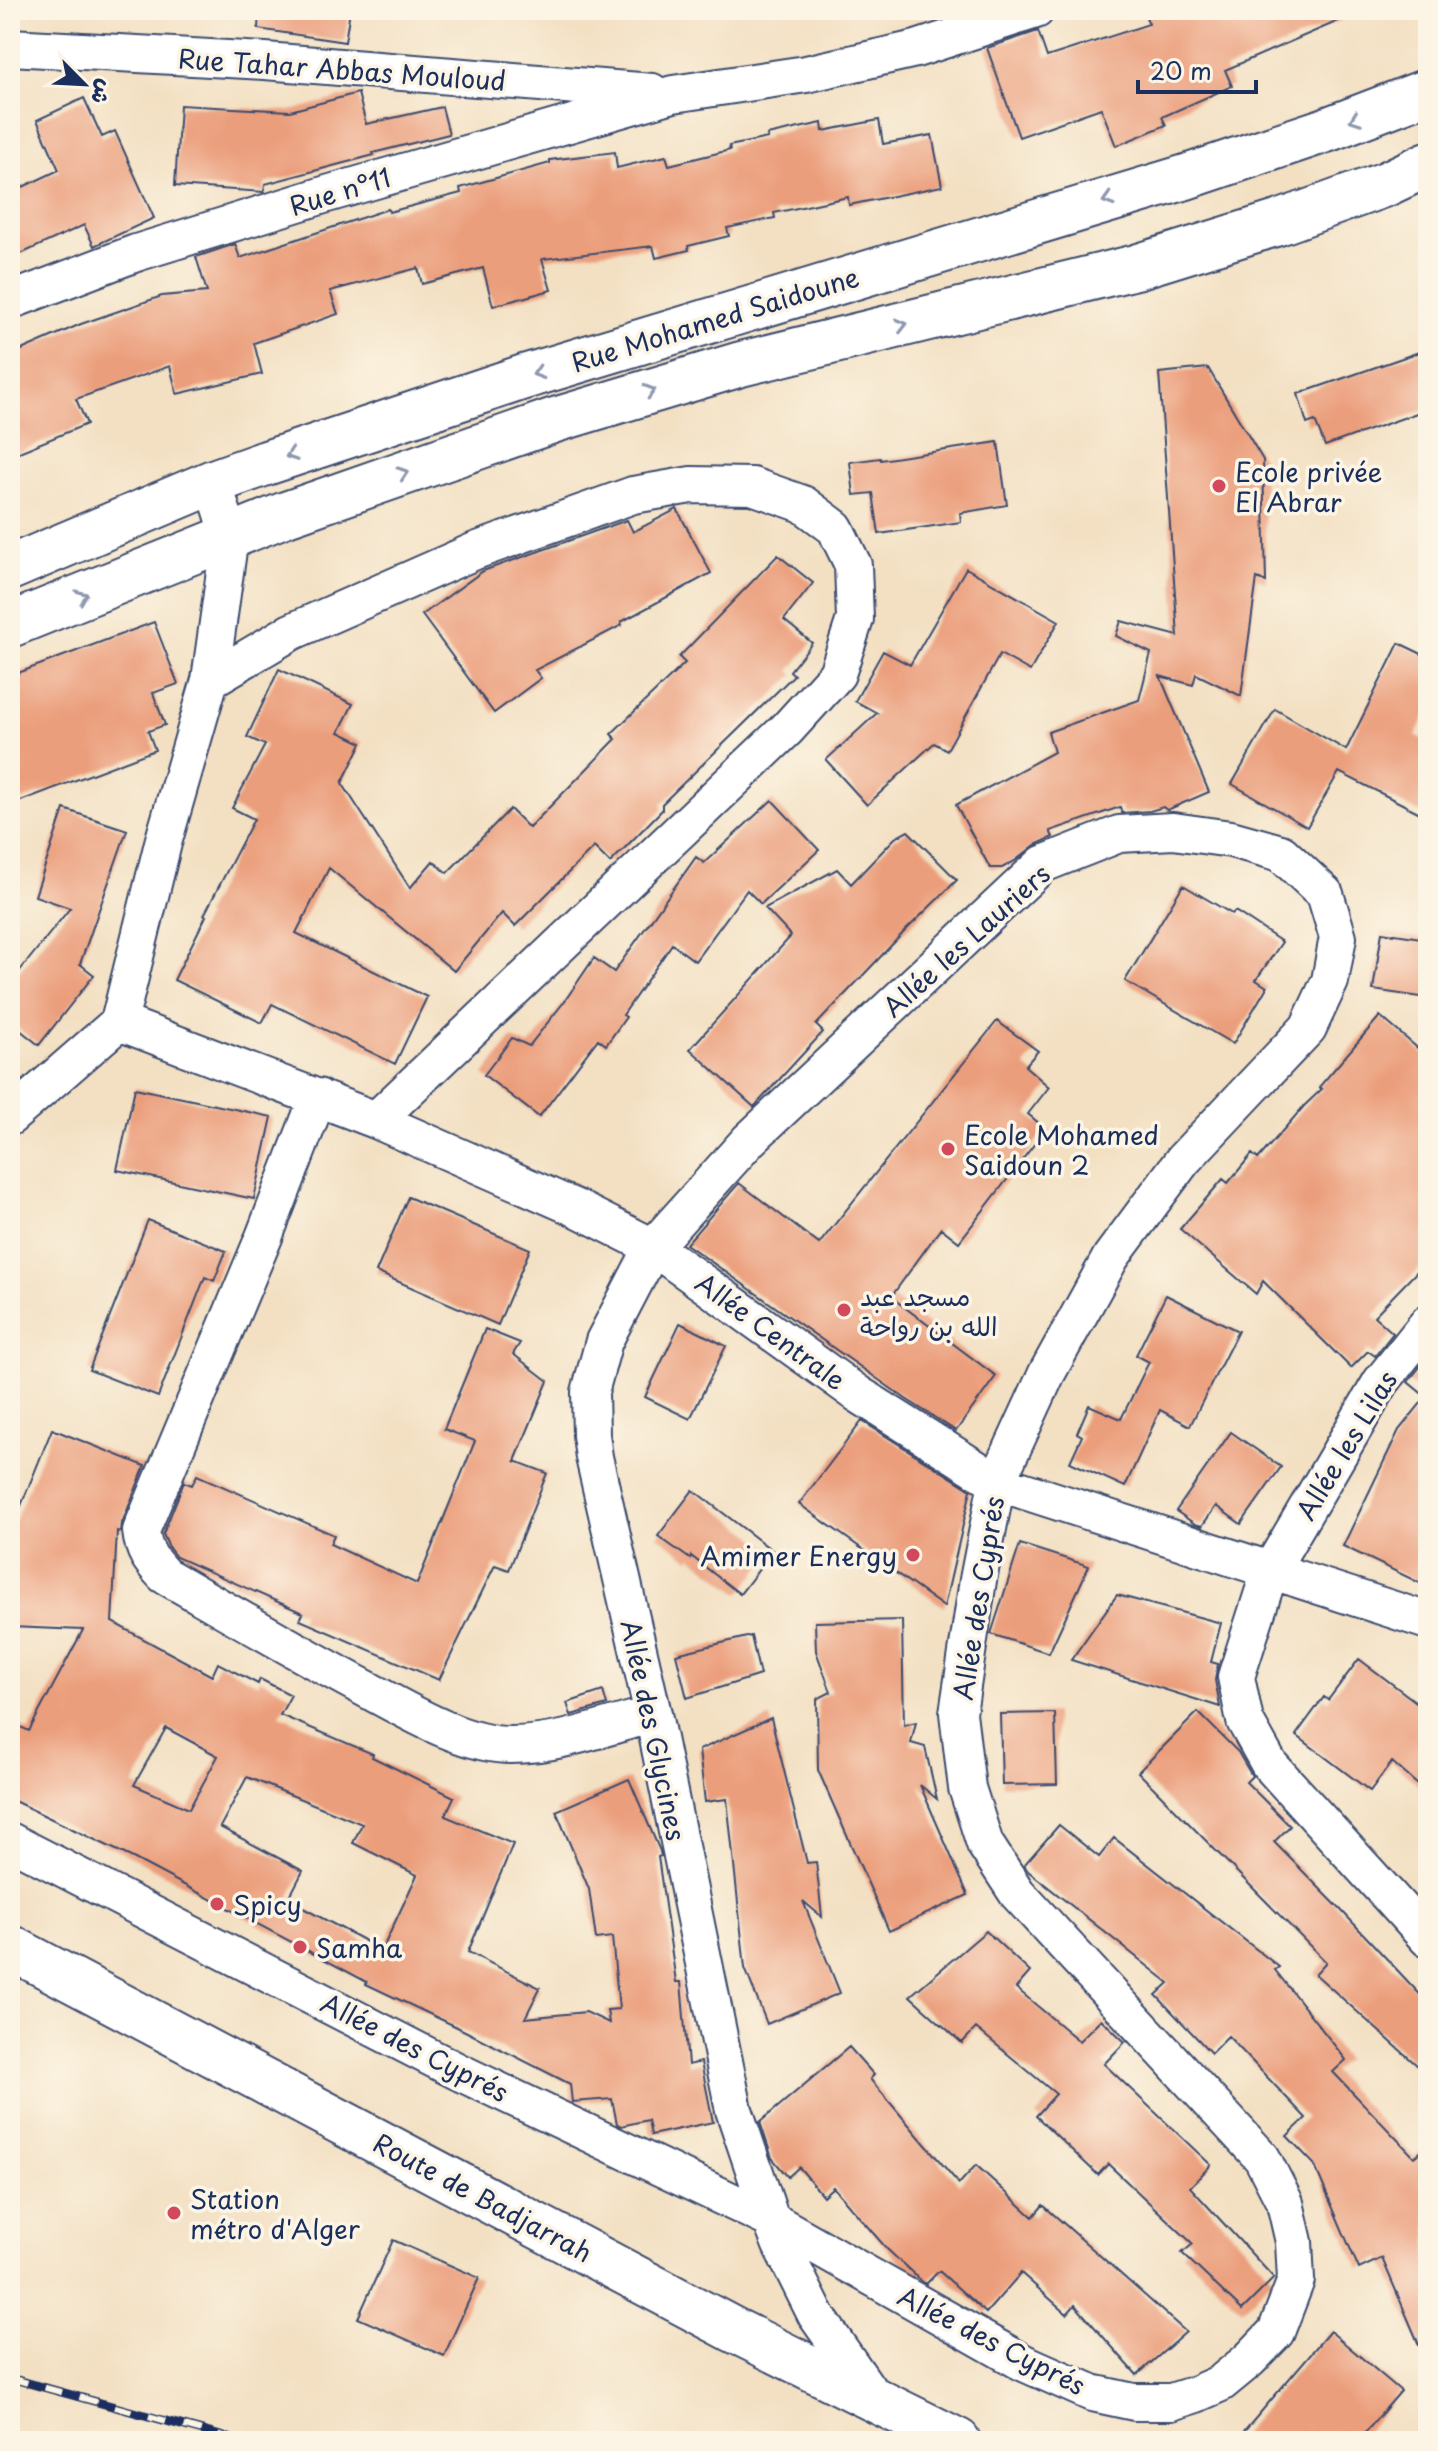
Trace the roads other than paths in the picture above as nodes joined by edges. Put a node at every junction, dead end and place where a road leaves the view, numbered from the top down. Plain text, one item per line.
1 (1036, 10) edge
2 (10, 47) edge
3 (1428, 91) edge
4 (673, 94) junction
5 (1428, 164) edge
6 (10, 301) edge
7 (213, 482) junction
8 (230, 536) junction
9 (10, 568) edge
10 (10, 625) edge
11 (210, 680) junction
12 (119, 1022) junction
13 (318, 1097) junction
14 (10, 1117) edge
15 (376, 1120) junction
16 (653, 1247) junction
17 (1428, 1323) edge
18 (997, 1482) junction
19 (1270, 1571) junction
20 (1428, 1621) edge
21 (653, 1714) junction
22 (10, 1841) edge
23 (1428, 1939) edge
24 (10, 1947) edge
25 (771, 2220) junction
26 (874, 2398) junction
27 (958, 2441) edge

1 - 4 street
2 - 4 street, Rue Tahar Abbas Mouloud
3 -> 7 main road, Rue Mohamed Saidoune
4 - 6 street, Rue n°11
8 -> 5 main road, Rue Mohamed Saidoune
7 - 8 street
7 - 9 main road, Rue Mohamed Saidoune
10 -> 8 main road, Rue Mohamed Saidoune
8 - 11 street
11 - 12 street
11 - 15 street
12 - 13 street, Allée Centrale
12 - 14 street
13 - 15 street, Allée Centrale
13 - 21 street
15 - 16 street, Allée Centrale
16 - 18 street, Allée Centrale
16 - 18 street, Allée les Lauriers
16 - 21 street, Allée des Glycines
17 - 19 street, Allée les Lilas
18 - 19 street, Allée Centrale
18 - 25 street, Allée des Cyprés
19 - 20 street, Allée Centrale
19 - 23 street, Allée les Lilas
21 - 25 street, Allée des Glycines
22 - 25 street, Allée des Cyprés
24 - 26 main road, Route de Badjarrah
25 - 26 street, Allée des Glycines
26 - 27 main road, Route de Badjarrah

